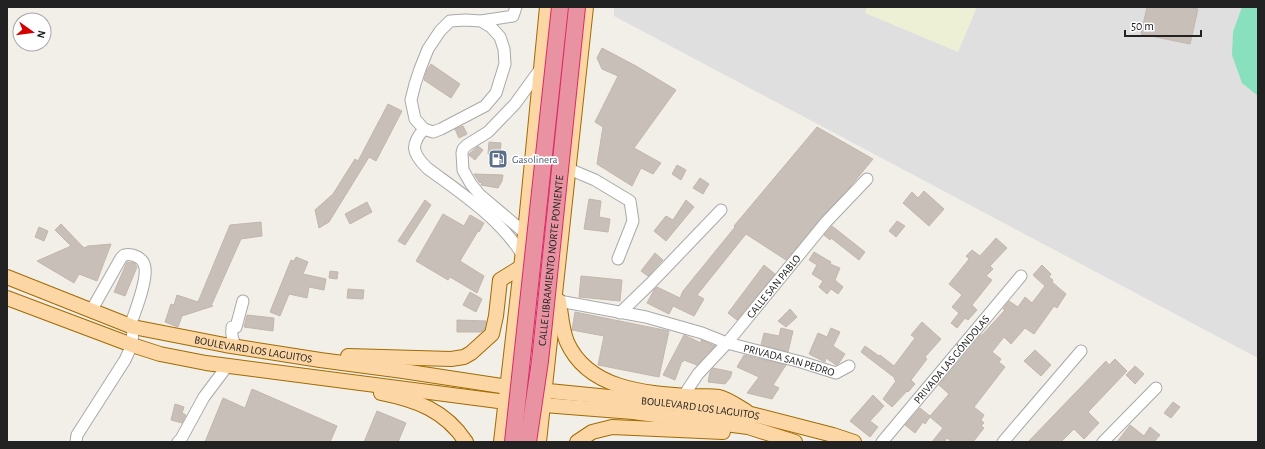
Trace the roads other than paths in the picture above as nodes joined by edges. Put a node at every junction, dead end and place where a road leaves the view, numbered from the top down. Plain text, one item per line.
1 (516, 7) edge
2 (547, 7) edge
3 (560, 7) edge
4 (577, 7) edge
5 (586, 7) edge
6 (481, 21) junction
7 (541, 67) junction
8 (424, 129) junction
9 (569, 169) junction
10 (867, 179) dead end
11 (721, 210) dead end
12 (525, 233) junction
13 (618, 259) dead end
14 (521, 261) junction
15 (1021, 276) dead end
16 (7, 277) edge
17 (556, 283) junction
18 (7, 298) edge
19 (243, 301) dead end
20 (559, 301) junction
21 (91, 311) junction
22 (620, 313) junction
23 (132, 327) junction
24 (727, 343) junction
25 (132, 345) junction
26 (236, 346) junction
27 (1081, 351) dead end
28 (320, 360) junction
29 (228, 366) junction
30 (849, 366) dead end
31 (316, 377) junction
32 (508, 387) junction
33 (1156, 388) dead end
34 (684, 395) junction
35 (544, 398) junction
36 (506, 402) junction
37 (749, 421) junction
38 (76, 442) edge
39 (178, 442) edge
40 (466, 442) edge
41 (501, 442) edge
42 (512, 442) edge
43 (528, 442) edge
44 (539, 442) edge
45 (577, 442) edge
46 (795, 442) edge
47 (854, 442) edge
48 (882, 442) edge
49 (1003, 442) edge
50 (1103, 442) edge

1 - 6 street
2 - 7 main road
3 - 42 highway, CALLE LIBRAMIENTO NORTE PONIENTE, bridge
4 - 43 highway, CALLE LIBRAMIENTO NORTE PONIENTE, bridge
5 - 9 main road, CALLE LIBRAMIENTO NORTE PONIENTE
6 - 8 street
6 - 8 street
7 - 12 main road
7 - 12 street
8 - 14 street
9 - 13 street
9 - 17 main road, CALLE LIBRAMIENTO NORTE PONIENTE
10 - 24 street, CALLE SAN PABLO
11 - 22 street
12 - 14 main road
14 - 28 main road
14 - 32 main road
15 - 48 street, PRIVADA LAS GÓNDOLAS
16 - 21 main road, BOULEVARD LOS LAGUITOS
17 - 20 main road
17 - 35 main road, CALLE LIBRAMIENTO NORTE PONIENTE
18 - 25 main road, BOULEVARD LOS LAGUITOS
19 - 26 street
20 - 22 street, PRIVADA SAN PEDRO
20 - 34 main road
21 - 23 main road, BOULEVARD LOS LAGUITOS
21 - 23 street
22 - 24 street, PRIVADA SAN PEDRO
23 - 25 street
23 - 26 main road, BOULEVARD LOS LAGUITOS
24 - 30 street, PRIVADA SAN PEDRO
24 - 34 street, CALLE SAN PABLO
25 - 29 main road, BOULEVARD LOS LAGUITOS
25 - 38 street
26 - 28 main road, BOULEVARD LOS LAGUITOS
27 - 49 street
28 - 32 main road, BOULEVARD LOS LAGUITOS
29 - 31 main road, BOULEVARD LOS LAGUITOS
29 - 39 street
31 - 36 main road, BOULEVARD LOS LAGUITOS
31 - 40 main road
32 - 35 main road, BOULEVARD LOS LAGUITOS
32 - 36 main road
33 - 50 street
34 - 37 main road
35 - 36 main road, BOULEVARD LOS LAGUITOS
35 - 37 main road, BOULEVARD LOS LAGUITOS
35 - 44 main road, CALLE LIBRAMIENTO NORTE PONIENTE
36 - 41 main road
37 - 45 main road
37 - 46 main road
37 - 47 main road, BOULEVARD LOS LAGUITOS

